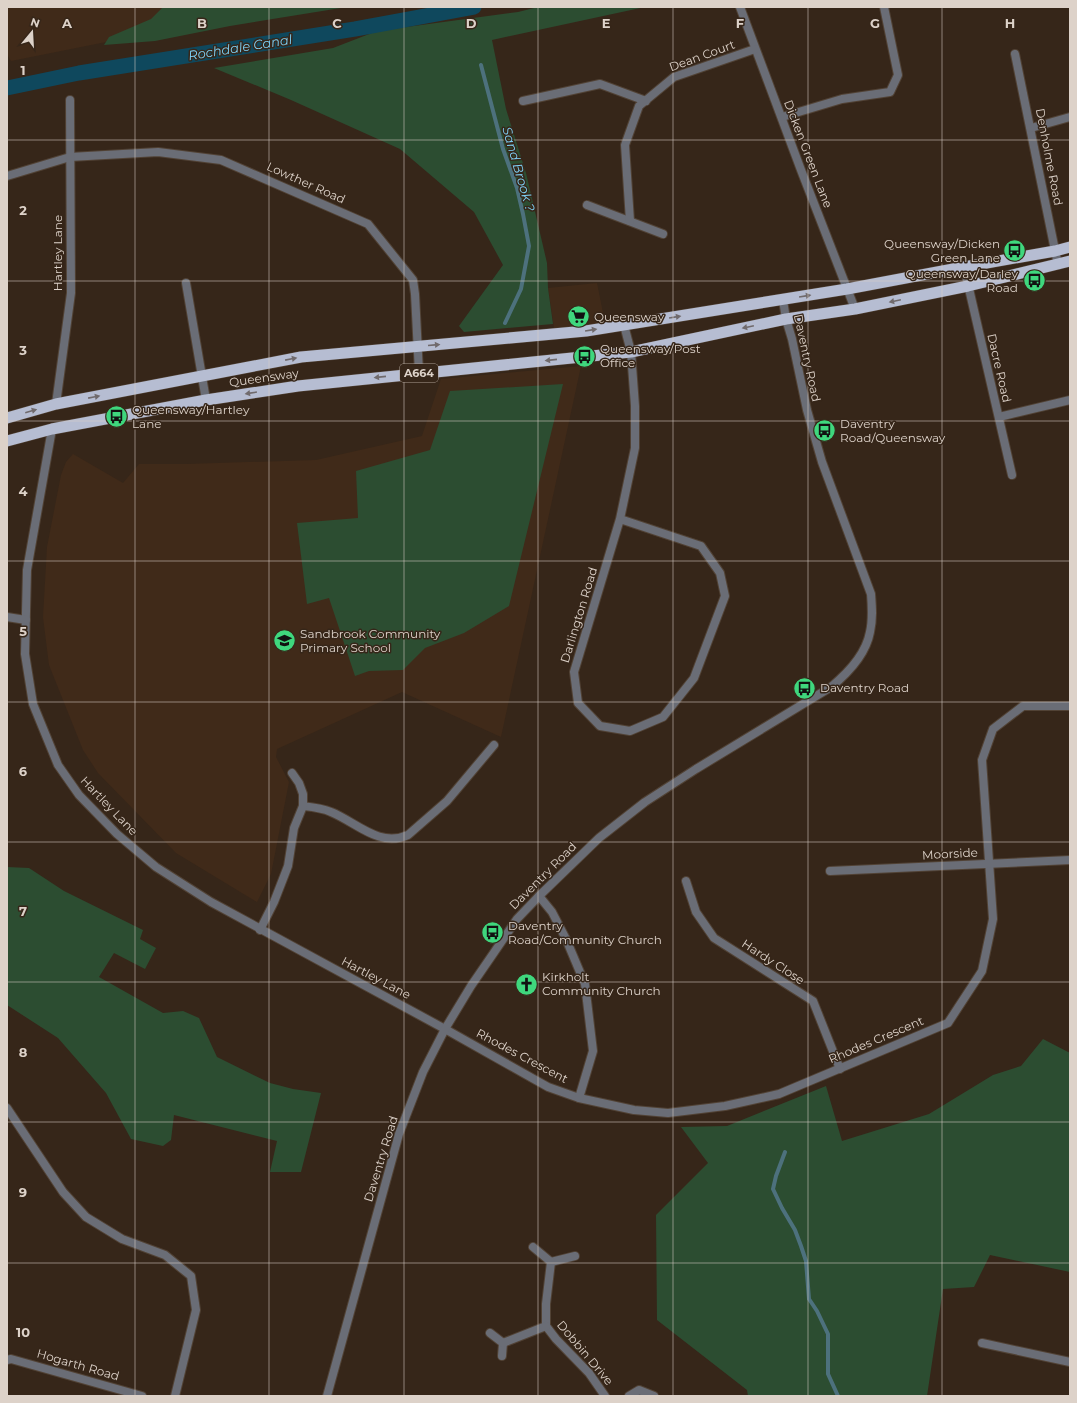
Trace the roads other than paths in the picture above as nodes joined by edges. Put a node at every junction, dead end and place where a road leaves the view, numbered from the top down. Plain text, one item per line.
1 (740, 7) edge
2 (884, 7) edge
3 (755, 49) junction
4 (1015, 54) dead end
5 (70, 100) dead end
6 (523, 101) dead end
7 (646, 101) junction
8 (782, 117) junction
9 (1070, 117) edge
10 (1031, 128) junction
11 (70, 158) junction
12 (7, 176) edge
13 (587, 205) dead end
14 (630, 221) junction
15 (663, 234) dead end
16 (1070, 247) edge
17 (1055, 252) junction
18 (1070, 261) edge
19 (1058, 265) junction
20 (964, 267) junction
21 (186, 282) dead end
22 (968, 286) junction
23 (848, 289) junction
24 (783, 300) junction
25 (855, 309) junction
26 (786, 320) junction
27 (624, 325) junction
28 (418, 347) junction
29 (631, 352) junction
30 (419, 373) junction
31 (202, 376) junction
32 (206, 400) junction
33 (1070, 400) edge
34 (56, 404) junction
35 (999, 417) junction
36 (7, 418) edge
37 (52, 429) junction
38 (7, 442) edge
39 (1012, 475) dead end
40 (620, 519) junction
41 (7, 617) edge
42 (26, 620) junction
43 (1070, 706) edge
44 (494, 745) dead end
45 (292, 773) dead end
46 (303, 806) junction
47 (1070, 860) edge
48 (989, 864) junction
49 (830, 871) dead end
50 (686, 881) dead end
51 (539, 896) junction
52 (260, 930) junction
53 (445, 1029) junction
54 (840, 1069) junction
55 (579, 1098) junction
56 (7, 1108) edge
57 (533, 1247) dead end
58 (575, 1256) dead end
59 (551, 1262) junction
60 (546, 1326) junction
61 (490, 1333) dead end
62 (503, 1343) junction
63 (982, 1343) dead end
64 (502, 1356) dead end
65 (7, 1360) edge
66 (1070, 1362) edge
67 (142, 1396) edge
68 (175, 1396) edge
69 (327, 1396) edge
70 (605, 1396) edge
71 (629, 1396) edge
72 (654, 1396) edge

1 - 3 street, Dicken Green Lane
2 - 8 street
3 - 7 street, Dean Court
3 - 8 street, Dicken Green Lane
4 - 10 street, Denholme Road
5 - 11 street, Hartley Lane
6 - 7 street
7 - 14 street, Dean Court
8 - 23 street, Dicken Green Lane
9 - 10 street
10 - 17 street, Denholme Road
11 - 12 street, Lowther Road
11 - 28 street, Lowther Road
11 - 34 street, Hartley Lane
13 - 14 street
14 - 15 street
16 - 17 highway, Queensway / A664
17 - 19 street, Denholme Road
17 - 20 highway, Queensway / A664
18 - 19 highway, Queensway / A664
19 - 22 highway, Queensway / A664
20 - 22 street, Dacre Road
20 - 23 highway, Queensway / A664
21 - 31 street
22 -> 25 highway, Queensway / A664
22 - 35 street, Dacre Road
24 -> 23 highway, Queensway / A664
23 - 25 street, Dicken Green Lane
24 - 26 street, Daventry Road
27 -> 24 highway, Queensway / A664
25 - 26 highway, Queensway / A664
26 -> 29 highway, Queensway / A664
26 - 51 street, Daventry Road
28 -> 27 highway, Queensway / A664
27 - 29 street, Darlington Road
28 - 30 street, Lowther Road
31 -> 28 highway, Queensway / A664
29 -> 30 highway, Queensway / A664
29 - 40 street, Darlington Road
30 -> 32 highway, Queensway / A664
31 - 32 street
34 -> 31 highway, Queensway / A664
32 - 37 highway, Queensway / A664
33 - 35 street
36 -> 34 highway, Queensway / A664
35 - 39 street, Dacre Road
37 - 38 highway, Queensway / A664
37 - 42 street, Hartley Lane
40 - 40 street, Darlington Road
41 - 42 street
42 - 52 street, Hartley Lane
43 - 48 street, Rhodes Crescent
44 - 46 street
45 - 46 street
46 - 52 street
47 - 48 street, Moorside
48 - 49 street, Moorside
48 - 54 street, Rhodes Crescent
50 - 54 street, Hardy Close
51 - 53 street, Daventry Road
51 - 55 street
52 - 53 street, Hartley Lane
53 - 55 street, Rhodes Crescent
53 - 69 street, Daventry Road
54 - 55 street, Rhodes Crescent
56 - 68 street
57 - 59 street
58 - 59 street
59 - 60 street, Dobbin Drive
60 - 62 street, Dobbin Drive
60 - 70 street, Dobbin Drive
61 - 62 street
62 - 64 street
63 - 66 street
65 - 67 street, Hogarth Road
71 - 72 street

